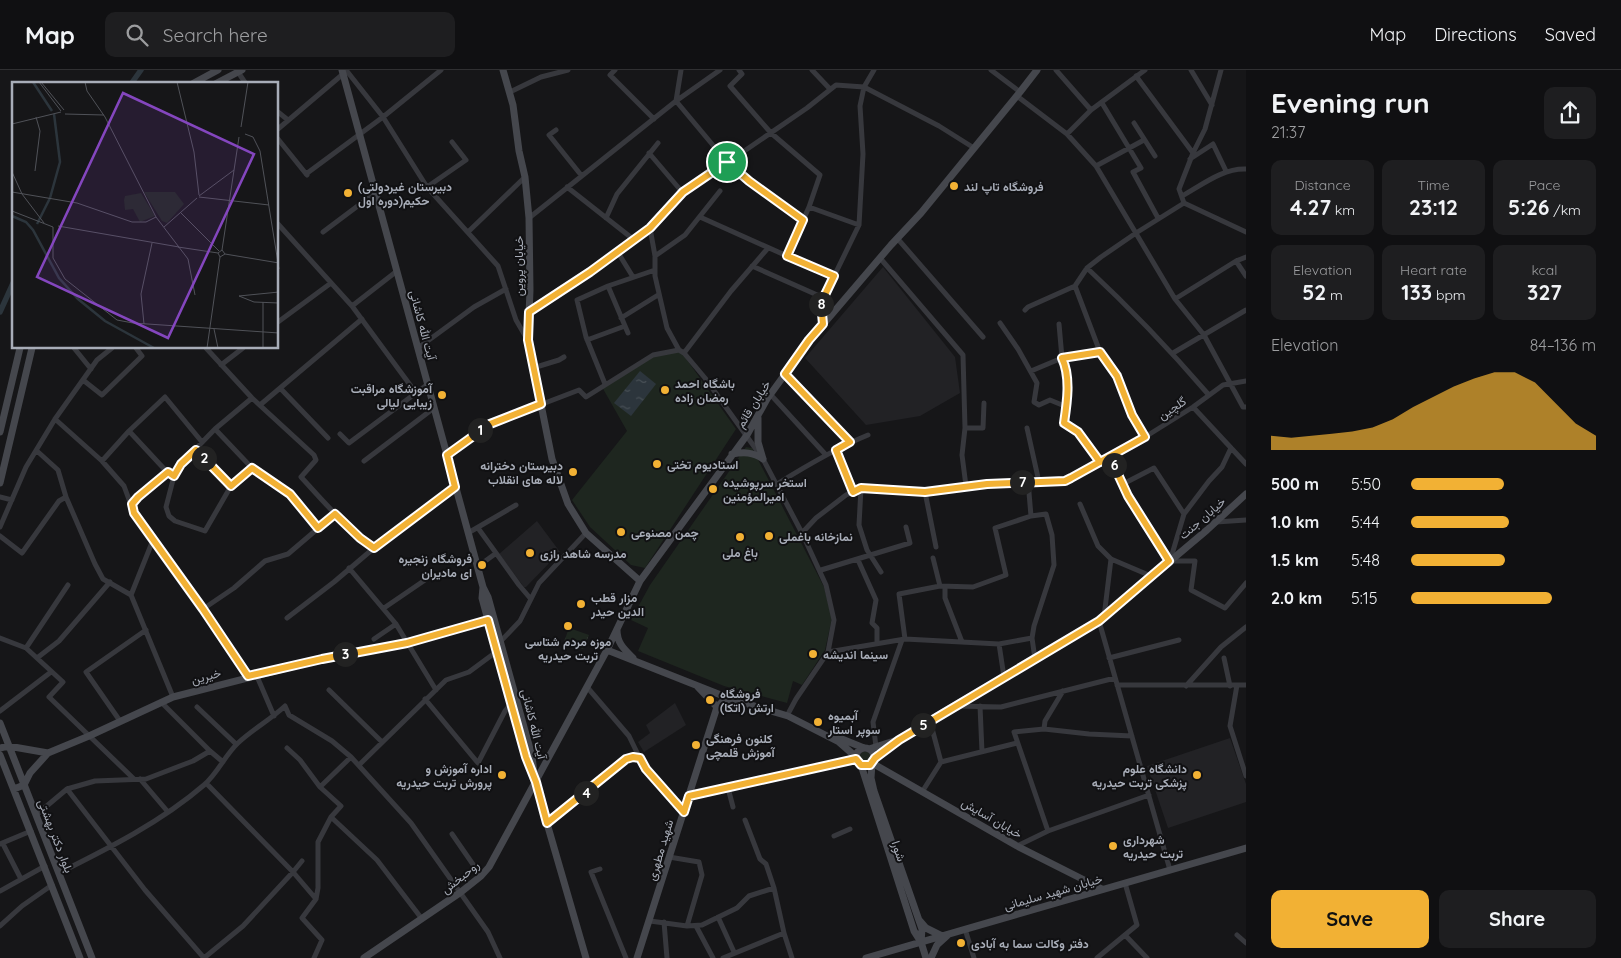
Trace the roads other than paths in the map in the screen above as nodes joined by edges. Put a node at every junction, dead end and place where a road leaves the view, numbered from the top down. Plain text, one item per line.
1 (218, 70) edge
2 (440, 70) edge
3 (503, 70) edge
4 (568, 70) edge
5 (615, 70) edge
6 (681, 70) edge
7 (720, 70) edge
8 (739, 70) edge
9 (812, 70) edge
10 (821, 70) edge
11 (874, 70) edge
12 (991, 70) edge
13 (1037, 70) edge
14 (1056, 70) edge
15 (1145, 70) edge
16 (1191, 70) edge
17 (1221, 70) edge
18 (240, 71) edge
19 (344, 71) edge
20 (817, 75) junction
21 (1136, 76) junction
22 (196, 82) edge
23 (219, 82) edge
24 (864, 87) junction
25 (830, 88) junction
26 (510, 92) junction
27 (1019, 94) junction
28 (676, 101) junction
29 (1102, 102) junction
30 (1212, 105) junction
31 (1091, 110) junction
32 (279, 113) edge
33 (383, 117) junction
34 (654, 119) junction
35 (288, 120) junction
36 (1134, 123) dead end
37 (279, 128) edge
38 (556, 130) dead end
39 (359, 133) junction
40 (771, 133) junction
41 (1066, 134) junction
42 (279, 140) edge
43 (1144, 140) junction
44 (452, 142) dead end
45 (658, 143) dead end
46 (974, 148) junction
47 (1129, 148) junction
48 (650, 153) junction
49 (1193, 153) junction
50 (1155, 156) dead end
51 (1190, 159) junction
52 (727, 162) junction
53 (1096, 166) junction
54 (1246, 169) edge
55 (1226, 171) junction
56 (581, 175) junction
57 (525, 177) junction
58 (427, 187) junction
59 (567, 187) junction
60 (720, 191) dead end
61 (683, 192) junction
62 (376, 193) junction
63 (1182, 196) junction
64 (1184, 203) junction
65 (809, 207) junction
66 (700, 217) junction
67 (529, 218) junction
68 (606, 218) junction
69 (1158, 218) junction
70 (803, 220) junction
71 (859, 224) junction
72 (279, 227) edge
73 (650, 228) junction
74 (323, 232) dead end
75 (468, 232) junction
76 (1246, 232) edge
77 (1136, 233) junction
78 (897, 238) junction
79 (633, 239) junction
80 (768, 248) junction
81 (617, 251) junction
82 (655, 256) junction
83 (787, 256) junction
84 (1246, 257) edge
85 (880, 258) junction
86 (1236, 261) junction
87 (752, 266) junction
88 (1087, 268) junction
89 (655, 270) junction
90 (397, 271) junction
91 (834, 276) junction
92 (1246, 276) edge
93 (633, 277) junction
94 (331, 283) junction
95 (608, 286) junction
96 (1075, 286) junction
97 (506, 289) junction
98 (658, 295) junction
99 (824, 298) junction
100 (1175, 299) junction
101 (352, 306) junction
102 (1024, 310) dead end
103 (1246, 310) edge
104 (529, 312) junction
105 (621, 318) junction
106 (362, 320) junction
107 (279, 321) edge
108 (1000, 323) dead end
109 (823, 324) junction
110 (1059, 324) dead end
111 (625, 326) junction
112 (628, 333) dead end
113 (1204, 335) junction
114 (983, 337) dead end
115 (528, 340) junction
116 (587, 340) junction
117 (418, 348) junction
118 (20, 349) edge
119 (32, 349) edge
120 (75, 349) edge
121 (111, 349) edge
122 (137, 349) edge
123 (207, 349) edge
124 (242, 349) edge
125 (682, 351) junction
126 (1100, 352) junction
127 (1173, 353) junction
128 (564, 357) dead end
129 (1062, 358) junction
130 (221, 365) junction
131 (533, 368) junction
132 (91, 369) junction
133 (1031, 371) junction
134 (785, 374) junction
135 (83, 380) junction
136 (1246, 381) edge
137 (428, 384) junction
138 (605, 384) junction
139 (1230, 384) junction
140 (281, 389) junction
141 (416, 393) junction
142 (1208, 394) junction
143 (771, 395) junction
144 (252, 398) junction
145 (984, 403) dead end
146 (541, 404) junction
147 (260, 405) junction
148 (1193, 406) junction
149 (1067, 407) junction
150 (1245, 407) edge
151 (434, 408) junction
152 (758, 414) junction
153 (4, 417) junction
154 (55, 419) junction
155 (15, 420) junction
156 (965, 428) junction
157 (1027, 428) dead end
158 (215, 429) junction
159 (129, 431) junction
160 (0, 432) edge
161 (340, 434) dead end
162 (747, 435) junction
163 (868, 435) dead end
164 (1145, 437) junction
165 (328, 438) dead end
166 (202, 442) junction
167 (850, 442) junction
168 (1231, 448) junction
169 (196, 450) junction
170 (836, 450) junction
171 (37, 451) junction
172 (732, 454) junction
173 (447, 455) junction
174 (826, 455) junction
175 (1110, 457) junction
176 (763, 459) junction
177 (364, 460) dead end
178 (102, 461) junction
179 (1100, 462) junction
180 (1246, 464) edge
181 (252, 468) junction
182 (168, 472) junction
183 (174, 476) junction
184 (1028, 481) junction
185 (1039, 482) junction
186 (0, 483) edge
187 (777, 484) junction
188 (1123, 484) junction
189 (231, 486) junction
190 (966, 486) junction
191 (455, 487) junction
192 (861, 488) junction
193 (853, 492) junction
194 (925, 492) junction
195 (1246, 494) edge
196 (0, 497) edge
197 (66, 497) junction
198 (12, 500) junction
199 (132, 504) junction
200 (1080, 504) dead end
201 (516, 506) dead end
202 (335, 514) junction
203 (1184, 514) junction
204 (1031, 516) junction
205 (1246, 520) edge
206 (1215, 522) junction
207 (0, 527) edge
208 (906, 527) dead end
209 (318, 528) junction
210 (478, 528) junction
211 (468, 533) junction
212 (586, 533) junction
213 (802, 533) junction
214 (0, 536) edge
215 (153, 540) junction
216 (936, 547) dead end
217 (374, 548) junction
218 (495, 554) junction
219 (870, 556) junction
220 (934, 558) dead end
221 (1111, 559) junction
222 (858, 560) junction
223 (1169, 561) junction
224 (477, 567) junction
225 (349, 568) junction
226 (821, 570) junction
227 (881, 572) dead end
228 (1151, 576) junction
229 (425, 580) dead end
230 (640, 581) junction
231 (110, 582) junction
232 (68, 585) dead end
233 (1245, 585) edge
234 (943, 586) junction
235 (483, 587) junction
236 (131, 594) junction
237 (530, 598) junction
238 (384, 608) junction
239 (203, 609) junction
240 (287, 618) dead end
241 (1102, 619) junction
242 (488, 620) junction
243 (396, 624) junction
244 (1246, 627) edge
245 (146, 630) junction
246 (616, 630) junction
247 (0, 638) edge
248 (1032, 638) junction
249 (374, 639) dead end
250 (904, 639) junction
251 (1178, 640) dead end
252 (500, 642) junction
253 (962, 642) junction
254 (407, 643) junction
255 (877, 643) junction
256 (999, 644) junction
257 (26, 648) junction
258 (607, 650) junction
259 (496, 652) junction
260 (828, 652) junction
261 (37, 658) junction
262 (1110, 658) junction
263 (1224, 658) dead end
264 (1035, 659) junction
265 (638, 662) junction
266 (51, 672) junction
267 (256, 674) junction
268 (248, 676) junction
269 (1004, 676) junction
270 (1115, 678) junction
271 (696, 685) junction
272 (1117, 685) junction
273 (1246, 685) edge
274 (1186, 686) junction
275 (1230, 686) junction
276 (1237, 686) junction
277 (587, 687) junction
278 (329, 690) dead end
279 (436, 690) junction
280 (1064, 691) junction
281 (723, 695) junction
282 (173, 697) junction
283 (731, 698) junction
284 (425, 699) junction
285 (161, 702) junction
286 (512, 703) junction
287 (717, 706) junction
288 (954, 706) junction
289 (980, 706) junction
290 (197, 707) dead end
291 (0, 711) edge
292 (789, 712) junction
293 (274, 716) junction
294 (930, 721) junction
295 (120, 722) junction
296 (0, 723) edge
297 (1044, 729) junction
298 (89, 736) junction
299 (1132, 736) junction
300 (899, 740) junction
301 (382, 742) junction
302 (1018, 743) junction
303 (236, 744) junction
304 (8, 746) junction
305 (0, 748) edge
306 (287, 748) dead end
307 (869, 748) junction
308 (210, 751) junction
309 (982, 752) junction
310 (48, 753) junction
311 (0, 755) edge
312 (351, 757) junction
313 (640, 758) junction
314 (857, 760) junction
315 (874, 761) junction
316 (223, 762) junction
317 (941, 762) junction
318 (359, 765) junction
319 (1246, 776) edge
320 (137, 779) junction
321 (536, 782) junction
322 (206, 783) junction
323 (24, 785) junction
324 (320, 787) junction
325 (728, 788) junction
326 (14, 789) junction
327 (67, 789) junction
328 (922, 792) junction
329 (1149, 795) junction
330 (689, 796) junction
331 (733, 807) dead end
332 (168, 812) junction
333 (684, 812) junction
334 (36, 815) junction
335 (331, 817) junction
336 (745, 820) dead end
337 (547, 823) junction
338 (850, 829) dead end
339 (31, 831) junction
340 (1048, 831) junction
341 (452, 834) dead end
342 (834, 836) dead end
343 (1, 844) edge
344 (112, 846) junction
345 (1016, 846) junction
346 (1246, 848) edge
347 (669, 857) junction
348 (302, 860) dead end
349 (45, 866) junction
350 (600, 869) dead end
351 (1170, 870) junction
352 (293, 872) junction
353 (59, 873) junction
354 (481, 876) junction
355 (21, 879) junction
356 (1125, 883) junction
357 (52, 885) junction
358 (774, 888) junction
359 (1102, 889) junction
360 (0, 891) edge
361 (461, 892) junction
362 (316, 899) junction
363 (718, 917) junction
364 (918, 918) junction
365 (422, 919) junction
366 (650, 921) junction
367 (664, 922) junction
368 (0, 926) edge
369 (687, 926) junction
370 (696, 926) junction
371 (964, 929) junction
372 (784, 933) junction
373 (946, 935) junction
374 (1125, 935) junction
375 (1237, 935) dead end
376 (921, 942) junction
377 (1246, 943) edge
378 (87, 947) junction
379 (734, 952) junction
380 (79, 954) edge
381 (92, 958) edge
382 (204, 958) edge
383 (314, 958) edge
384 (364, 958) edge
385 (500, 958) edge
386 (586, 958) edge
387 (626, 958) edge
388 (638, 958) edge
389 (667, 958) edge
390 (713, 958) edge
391 (723, 958) edge
392 (792, 958) edge
393 (866, 958) edge
394 (926, 958) edge
395 (931, 958) edge
396 (974, 958) edge
397 (1097, 958) edge
398 (1147, 958) edge

1 - 22 street
2 - 33 street
3 - 26 street, خیابان پروین
4 - 26 street
5 - 34 street
6 - 28 street
7 - 28 street
8 - 40 street
9 - 20 street
10 - 20 street
11 - 24 street
12 - 27 street
13 - 27 street, خیابان قائم
14 - 31 street
15 - 21 street
16 - 30 street
17 - 30 street
18 - 23 street
19 - 33 street
19 - 35 street
19 - 39 street, آیت الله کاشانی
20 - 25 street
21 - 29 street
21 - 49 street
24 - 25 street
24 - 46 street
24 - 71 street
25 - 40 street
26 - 57 street, خیابان پروین
27 - 41 street
27 - 46 street, خیابان قائم
28 - 34 street
28 - 52 street
29 - 31 street
29 - 47 street
30 - 49 street
31 - 41 street
32 - 35 street
33 - 39 street
33 - 58 street
34 - 56 street
35 - 37 street
36 - 43 street
38 - 56 street
39 - 42 street
39 - 62 street, آیت الله کاشانی
40 - 52 street
40 - 65 street
41 - 53 street
43 - 47 street
43 - 50 street
44 - 58 street
45 - 48 street
46 - 78 street, خیابان قائم
47 - 53 street
47 - 69 street
48 - 61 street
48 - 68 street
49 - 51 street
51 - 55 street
51 - 63 street
52 - 61 street
52 - 70 street
53 - 77 street
54 - 55 street
55 - 63 street
56 - 59 street
57 - 67 street, خیابان پروین
57 - 75 street
58 - 75 street
59 - 67 street
59 - 68 street
60 - 66 street
61 - 73 street
62 - 74 street
62 - 90 street, آیت الله کاشانی
63 - 64 street
64 - 69 street
64 - 76 street
65 - 70 street
65 - 71 street
66 - 80 street
66 - 82 street
67 - 104 street, خیابان پروین
68 - 79 street
69 - 77 street
70 - 83 street
71 - 91 street
72 - 94 street
73 - 79 street
73 - 82 street
75 - 97 street
77 - 88 street
77 - 100 street
78 - 85 street, خیابان قائم
78 - 114 street
79 - 81 street
80 - 83 street
80 - 87 street
81 - 93 street
81 - 104 street
82 - 89 street
83 - 91 street
84 - 86 street
85 - 109 street, خیابان قائم
85 - 156 street
86 - 92 street
86 - 100 street
87 - 99 street
87 - 125 street
88 - 96 street
88 - 127 street
89 - 93 street
89 - 98 street
90 - 101 street
90 - 117 street, آیت الله کاشانی
91 - 99 street
93 - 95 street
94 - 101 street
94 - 107 street
95 - 105 street
95 - 116 street
96 - 102 street
96 - 126 street
97 - 115 street
97 - 117 street
98 - 105 street
98 - 125 street
99 - 109 street
100 - 113 street
101 - 106 street
103 - 113 street
104 - 115 street, خیابان پروین
105 - 111 street
106 - 140 street
106 - 141 street
108 - 133 street
109 - 134 street, خیابان قائم
110 - 129 street
111 - 112 street
111 - 116 street
113 - 127 street
113 - 139 street
115 - 131 street, خیابان پروین
116 - 138 street
117 - 137 street, آیت الله کاشانی
118 - 153 street
119 - 155 street
120 - 132 street
121 - 132 street
122 - 135 street
123 - 130 street
124 - 130 street
125 - 138 street
125 - 162 street
126 - 129 street
126 - 164 street
127 - 142 street
128 - 131 street
129 - 133 street
129 - 149 street
130 - 144 street
131 - 146 street, خیابان پروین
132 - 135 street
133 - 149 street
134 - 143 street, خیابان قائم
134 - 167 street
135 - 154 street
136 - 139 street, گلچین
137 - 141 street
137 - 151 street, آیت الله کاشانی
138 - 146 street
139 - 142 street, گلچین
139 - 150 street
140 - 147 street
140 - 165 street
141 - 161 street
142 - 148 street, گلچین
143 - 152 street, خیابان قائم
143 - 174 street
144 - 147 street
144 - 158 street
145 - 156 street
146 - 173 street
146 - 212 street, خیابان پروین
147 - 202 street
148 - 164 street, گلچین
148 - 168 street
149 - 179 street
151 - 173 street, آیت الله کاشانی
151 - 177 street
152 - 162 street, خیابان قائم
152 - 176 street
153 - 155 street
153 - 160 street
154 - 171 street
154 - 178 street
155 - 186 street
156 - 190 street
157 - 185 street
158 - 166 street
158 - 181 street
159 - 166 street
159 - 178 street
159 - 182 street
162 - 172 street, خیابان قائم
162 - 176 street
163 - 167 street
164 - 175 street, گلچین
166 - 169 street
167 - 170 street
168 - 180 street
168 - 203 street
169 - 183 street
169 - 189 street
170 - 174 street
170 - 193 street
171 - 197 street
171 - 198 street
172 - 176 street
172 - 230 street, خیابان قائم
173 - 191 street, آیت الله کاشانی
174 - 187 street
175 - 179 street, گلچین
175 - 188 street
176 - 187 street
178 - 199 street
179 - 185 street, گلچین
181 - 189 street
181 - 209 street
182 - 183 street
182 - 199 street
183 - 189 street
184 - 185 street, گلچین
184 - 190 street, گلچین
184 - 204 street
187 - 213 street
188 - 203 street
188 - 223 street
190 - 194 street, گلچین
191 - 211 street, آیت الله کاشانی
191 - 217 street
192 - 193 street
192 - 194 street, گلچین
192 - 219 street
193 - 213 street
194 - 216 street
195 - 206 street, خیابان جنت
196 - 198 street
197 - 214 street
197 - 231 street
198 - 207 street
199 - 215 street
200 - 221 street
201 - 210 street
202 - 209 street
202 - 217 street
203 - 223 street
204 - 234 street
204 - 248 street
205 - 206 street
206 - 223 street, خیابان جنت
208 - 219 street
209 - 239 street
210 - 211 street
210 - 218 street
211 - 224 street, آیت الله کاشانی
212 - 230 street, خیابان پروین
212 - 237 street
213 - 226 street
215 - 236 street
215 - 239 street
217 - 225 street
218 - 224 street
218 - 237 street
219 - 222 street
219 - 227 street
220 - 234 street
221 - 228 street
221 - 241 street
222 - 226 street
222 - 255 street
223 - 228 street, خیابان جنت
223 - 233 street
224 - 235 street, آیت الله کاشانی
225 - 238 street
225 - 240 street
226 - 260 street
228 - 241 street, خیابان جنت
229 - 238 street
230 - 246 street, خیابان قائم
231 - 236 street
231 - 261 street
232 - 257 street
234 - 250 street
234 - 253 street
235 - 242 street, آیت الله کاشانی
235 - 252 street, آیت الله کاشانی
236 - 245 street
237 - 252 street
238 - 243 street
239 - 268 street
241 - 262 street
241 - 264 street, خیابان جنت
242 - 254 street, خیرین
242 - 259 street, آیت الله کاشانی
243 - 249 street
243 - 254 street
244 - 274 street
245 - 282 street
245 - 295 street
246 - 258 street, خیابان قائم
246 - 265 street
247 - 257 street
248 - 256 street
248 - 264 street
250 - 253 street
250 - 255 street
250 - 307 street
251 - 262 street
252 - 321 street, آیت الله کاشانی
253 - 256 street
254 - 267 street, خیرین
254 - 279 street
255 - 260 street
256 - 269 street
257 - 261 street
258 - 265 street
258 - 277 street, خیابان قائم
259 - 279 street
259 - 286 street, آیت الله کاشانی
260 - 292 street
261 - 266 street
262 - 270 street
263 - 275 street
264 - 269 street, خیابان جنت
265 - 271 street
266 - 291 street
266 - 298 street
267 - 268 street, خیرین
267 - 293 street
268 - 282 street, خیرین
269 - 288 street, خیابان جنت
270 - 272 street
270 - 280 street
271 - 281 street
271 - 287 street
272 - 274 street
272 - 299 street
273 - 276 street
274 - 275 street
275 - 276 street
276 - 319 street
277 - 313 street
277 - 321 street, خیابان قائم
278 - 301 street
279 - 284 street
280 - 289 street
280 - 297 street
281 - 283 street
281 - 292 street
282 - 285 street, خیرین
283 - 287 street
283 - 314 street
284 - 286 street
284 - 301 street
285 - 295 street, خیرین
285 - 308 street
286 - 321 street, آیت الله کاشانی
287 - 330 street, شهید مطهری
288 - 289 street
288 - 294 street, خیابان جنت
289 - 309 street
290 - 303 street
292 - 307 street
293 - 303 street
293 - 312 street
294 - 300 street, خیابان جنت
294 - 317 street
295 - 298 street, خیرین
296 - 304 street, بلوار دکتر بهشتی
297 - 299 street
297 - 302 street
298 - 310 street, خیرین
298 - 320 street
299 - 329 street
300 - 307 street, خیابان جنت
300 - 315 street, خیابان جنت
301 - 318 street
302 - 309 street
302 - 340 street
303 - 316 street
304 - 305 street
304 - 310 street
304 - 323 street, بلوار دکتر بهشتی
306 - 324 street
307 - 314 street
307 - 315 street
308 - 316 street
308 - 320 street
309 - 317 street
310 - 323 street, خیرین
311 - 326 street, بلوار دکتر بهشتی
312 - 318 street
312 - 324 street
313 - 333 street
313 - 337 street
314 - 315 street
314 - 325 street
314 - 376 street, شورا
315 - 328 street, خیابان آسایش
315 - 364 street, شورا
316 - 322 street
317 - 328 street
318 - 361 street
320 - 327 street
320 - 332 street
321 - 337 street, آیت الله کاشانی
321 - 354 street, روحبخش
322 - 332 street
322 - 352 street
323 - 326 street
323 - 334 street, بلوار دکتر بهشتی
324 - 335 street
325 - 330 street
325 - 331 street
326 - 339 street, بلوار دکتر بهشتی
327 - 334 street
327 - 344 street
328 - 345 street, خیابان آسایش
329 - 340 street
329 - 351 street
330 - 333 street, شهید مطهری
332 - 344 street
333 - 347 street, شهید مطهری
334 - 353 street, بلوار دکتر بهشتی
335 - 362 street
335 - 365 street
336 - 358 street
337 - 386 street, آیت الله کاشانی
338 - 342 street
339 - 343 street
339 - 349 street, بلوار دکتر بهشتی
340 - 345 street
341 - 354 street
343 - 355 street
344 - 353 street
344 - 382 street
345 - 359 street, خیابان آسایش
346 - 351 street, خیابان شهید سلیمانی
347 - 366 street, شهید مطهری
347 - 369 street
348 - 352 street
349 - 355 street
349 - 357 street, بلوار دکتر بهشتی
350 - 387 street
351 - 356 street, خیابان شهید سلیمانی
352 - 362 street
352 - 382 street
353 - 378 street, بلوار دکتر بهشتی
354 - 361 street, روحبخش
355 - 360 street
356 - 359 street, خیابان شهید سلیمانی
356 - 374 street
357 - 368 street
357 - 380 street, بلوار دکتر بهشتی
358 - 363 street
358 - 372 street
359 - 371 street, خیابان شهید سلیمانی
361 - 365 street, روحبخش
361 - 385 street
362 - 383 street
363 - 370 street
363 - 379 street
364 - 373 street
364 - 376 street, شورا
365 - 384 street, روحبخش
366 - 367 street
366 - 388 street, شهید مطهری
367 - 369 street
367 - 389 street
369 - 370 street
370 - 390 street
371 - 373 street, خیابان شهید سلیمانی
371 - 396 street
372 - 379 street
372 - 392 street
373 - 376 street, خیابان شهید سلیمانی
373 - 395 street
374 - 397 street
374 - 398 street
375 - 377 street
376 - 393 street, خیابان شهید سلیمانی
376 - 394 street, شورا
378 - 380 street
378 - 381 street, بلوار دکتر بهشتی
379 - 391 street

